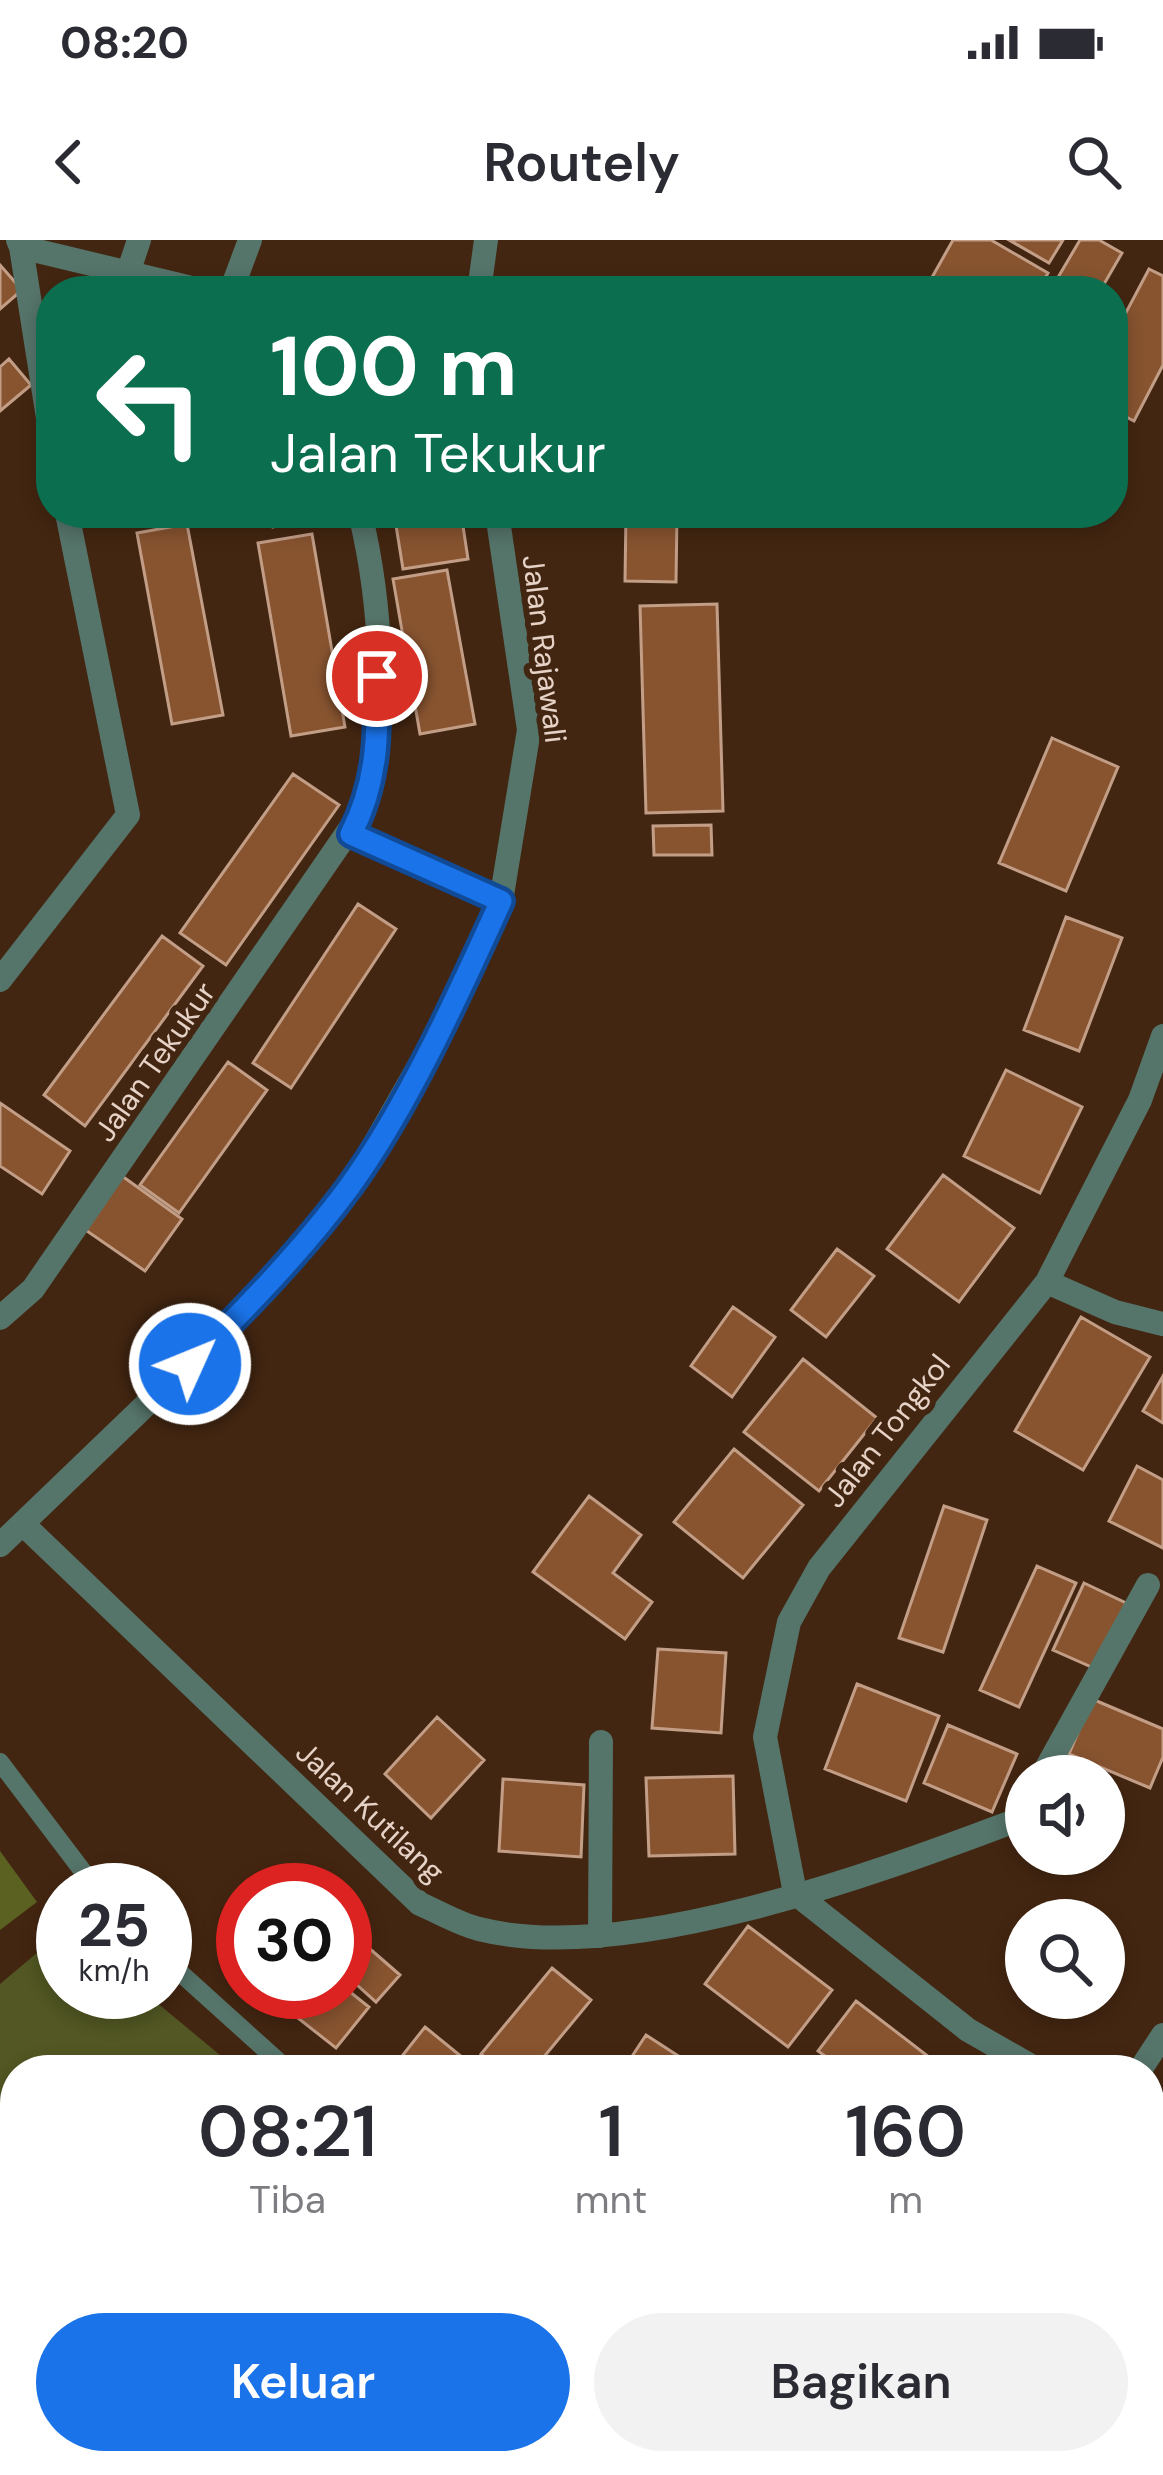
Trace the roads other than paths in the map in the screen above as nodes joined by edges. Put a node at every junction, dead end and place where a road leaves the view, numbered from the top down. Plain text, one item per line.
1 (139, 240) edge
2 (250, 240) edge
3 (486, 240) edge
4 (19, 243) edge
5 (128, 273) junction
6 (141, 276) edge
7 (237, 276) edge
8 (481, 276) edge
9 (36, 346) edge
10 (71, 528) edge
11 (362, 528) edge
12 (499, 528) edge
13 (351, 834) junction
14 (501, 901) junction
15 (0, 980) edge
16 (1163, 1036) edge
17 (1047, 1282) junction
18 (0, 1318) edge
19 (1163, 1324) edge
20 (25, 1526) junction
21 (0, 1545) edge
22 (1148, 1585) dead end
23 (601, 1742) dead end
24 (1054, 1755) edge
25 (0, 1762) edge
26 (1005, 1824) edge
27 (77, 1863) edge
28 (795, 1894) junction
29 (600, 1936) junction
30 (192, 1983) edge
31 (271, 2055) edge
32 (1011, 2055) edge

1 - 5 street
2 - 7 street
3 - 8 street
4 - 5 street
4 - 9 street
5 - 6 street
10 - 15 street
11 - 13 street, Jalan Tekukur
12 - 14 street, Jalan Rajawali
13 - 14 street
13 - 18 street, Jalan Tekukur
14 - 20 street, Jalan Rajawali
16 - 17 street, Jalan Tongkol
17 - 19 street
17 - 28 street, Jalan Tongkol
20 - 21 street, Jalan Rajawali
20 - 29 street, Jalan Kutilang
22 - 24 street
23 - 29 street
25 - 27 lane
26 - 28 street, Jalan Kutilang
28 - 29 street, Jalan Kutilang
28 - 32 street
30 - 31 lane

